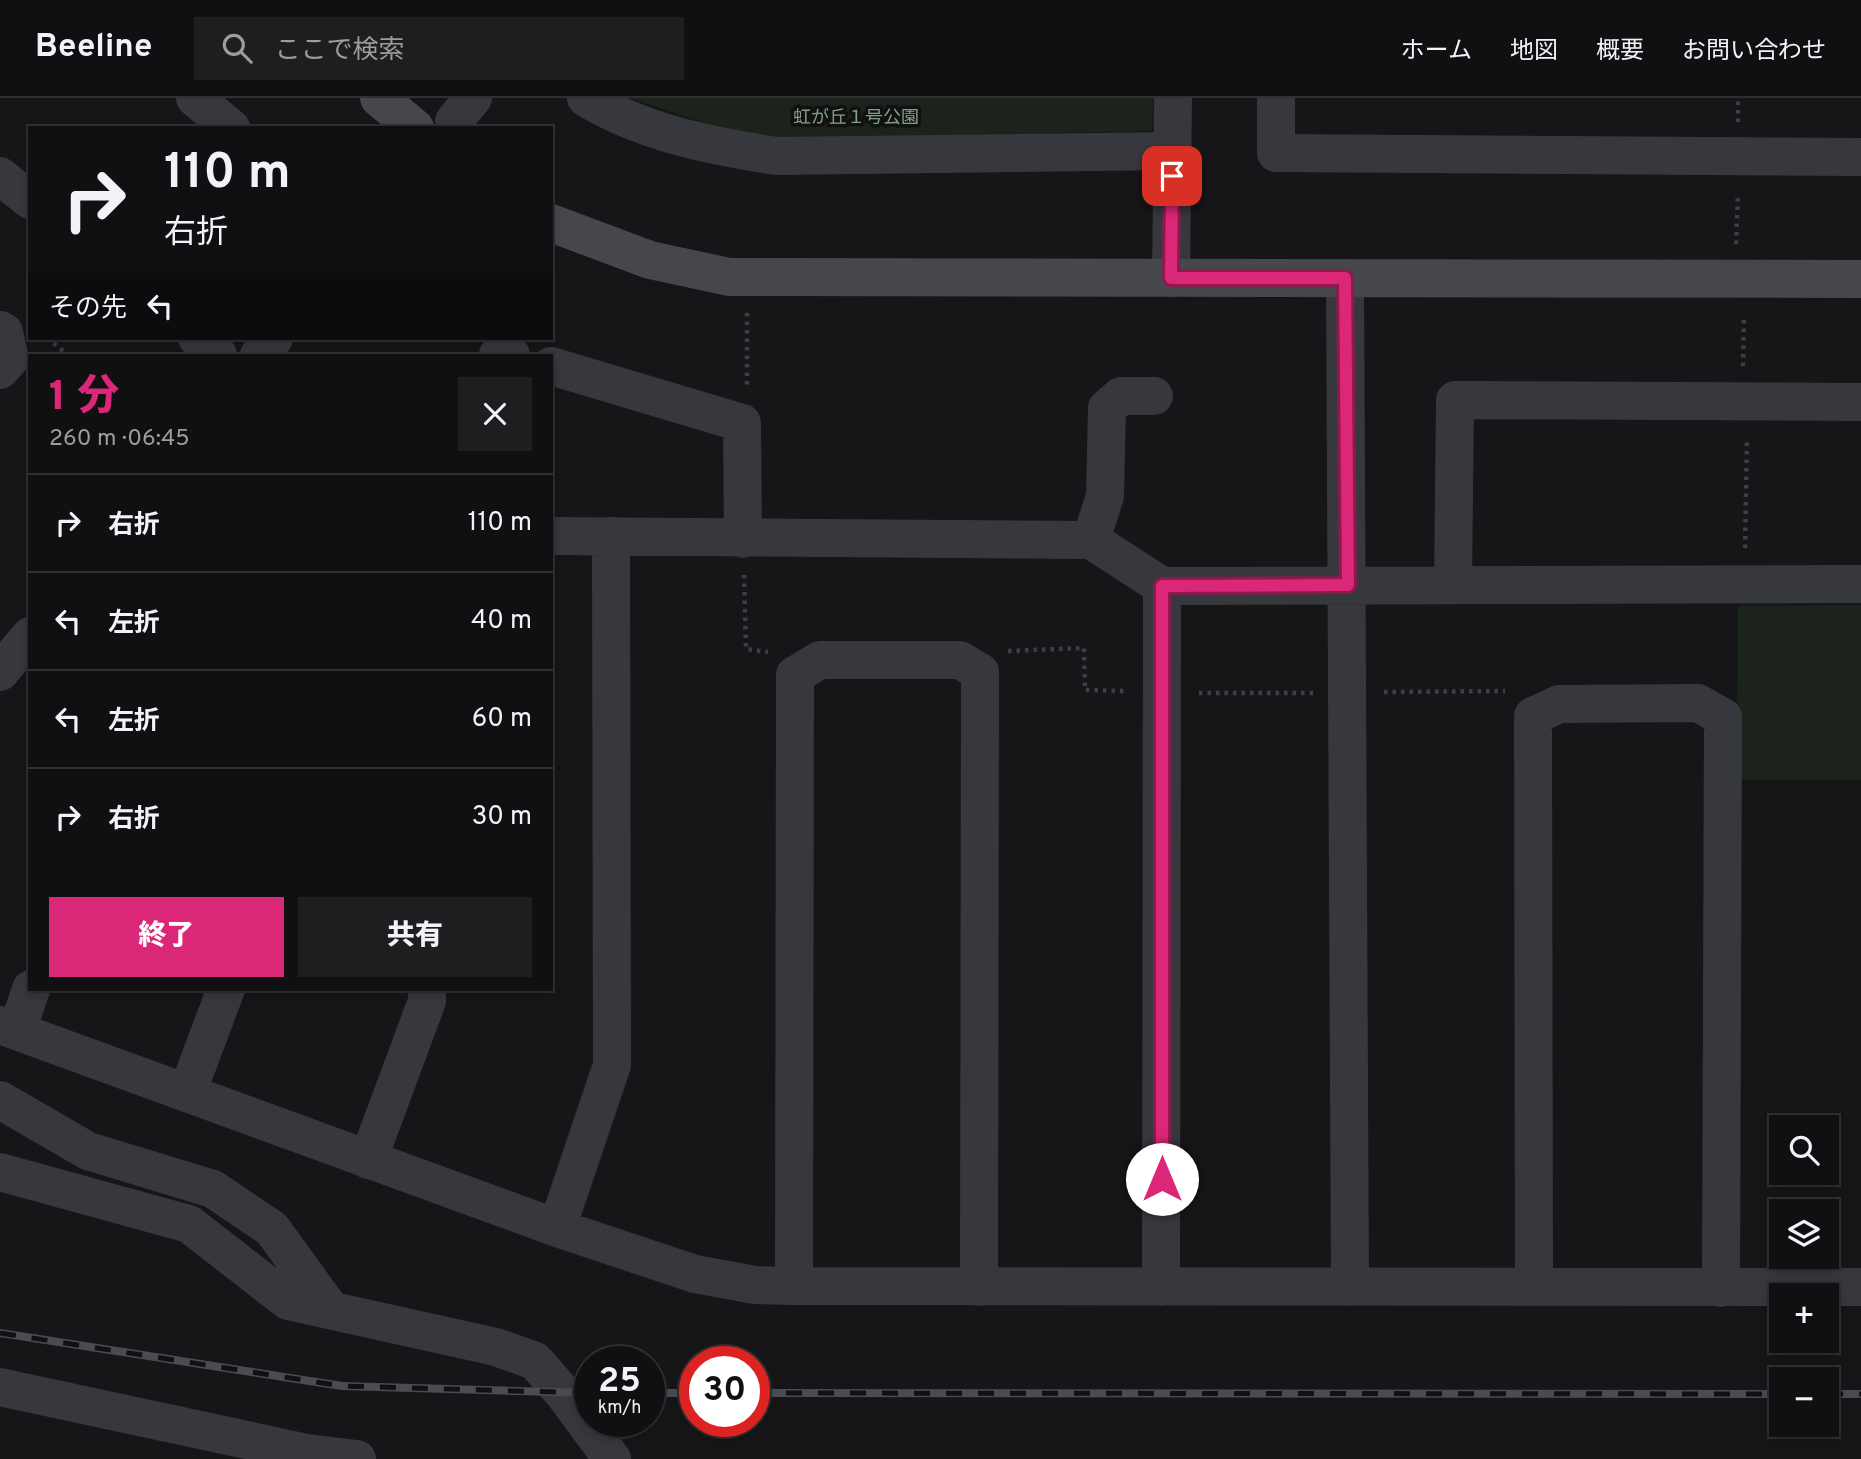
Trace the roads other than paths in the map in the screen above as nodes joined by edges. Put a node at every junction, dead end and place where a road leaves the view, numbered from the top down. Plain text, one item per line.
1 (195, 98) edge
2 (379, 98) edge
3 (586, 98) edge
4 (1173, 98) edge
5 (1276, 98) edge
6 (229, 126) edge
7 (413, 126) edge
8 (1172, 151) junction
9 (1861, 157) edge
10 (0, 176) edge
11 (28, 198) edge
12 (553, 224) edge
13 (1171, 278) junction
14 (1345, 278) junction
15 (1861, 279) edge
16 (0, 330) edge
17 (199, 340) edge
18 (272, 340) edge
19 (217, 354) edge
20 (261, 354) edge
21 (553, 367) edge
22 (0, 370) edge
23 (1154, 396) dead end
24 (1861, 402) edge
25 (553, 536) edge
26 (611, 536) junction
27 (743, 539) junction
28 (1091, 540) junction
29 (1861, 584) edge
30 (1348, 585) junction
31 (1453, 585) junction
32 (1162, 586) junction
33 (28, 638) edge
34 (0, 672) edge
35 (30, 991) edge
36 (225, 991) edge
37 (427, 991) edge
38 (9, 1028) edge
39 (187, 1093) junction
40 (0, 1100) edge
41 (368, 1160) junction
42 (0, 1172) edge
43 (557, 1228) junction
44 (1534, 1285) junction
45 (794, 1286) junction
46 (979, 1287) junction
47 (1161, 1287) junction
48 (1350, 1287) junction
49 (1861, 1287) edge
50 (1720, 1288) junction
51 (330, 1309) junction
52 (0, 1387) edge
53 (356, 1459) edge
54 (612, 1459) edge

1 - 6 street
2 - 7 street
3 - 8 street
4 - 8 street
5 - 9 street
8 - 13 street
10 - 11 street
12 - 13 street
13 - 14 street
14 - 15 street
14 - 30 street
16 - 22 street
17 - 19 street
18 - 20 street
21 - 27 street
23 - 28 street
24 - 31 street
25 - 26 street
26 - 27 street
26 - 43 street
27 - 28 street
28 - 32 street
29 - 31 street
30 - 31 street
30 - 32 street
30 - 48 street
32 - 47 street
33 - 34 street
35 - 38 street
36 - 39 street
37 - 41 street
38 - 39 street
39 - 41 street
40 - 51 street
41 - 43 street
42 - 51 street
43 - 45 street
44 - 48 street
44 - 50 street
44 - 50 street
45 - 46 street
45 - 46 street
46 - 47 street
47 - 48 street
49 - 50 street
51 - 54 street
52 - 53 street

